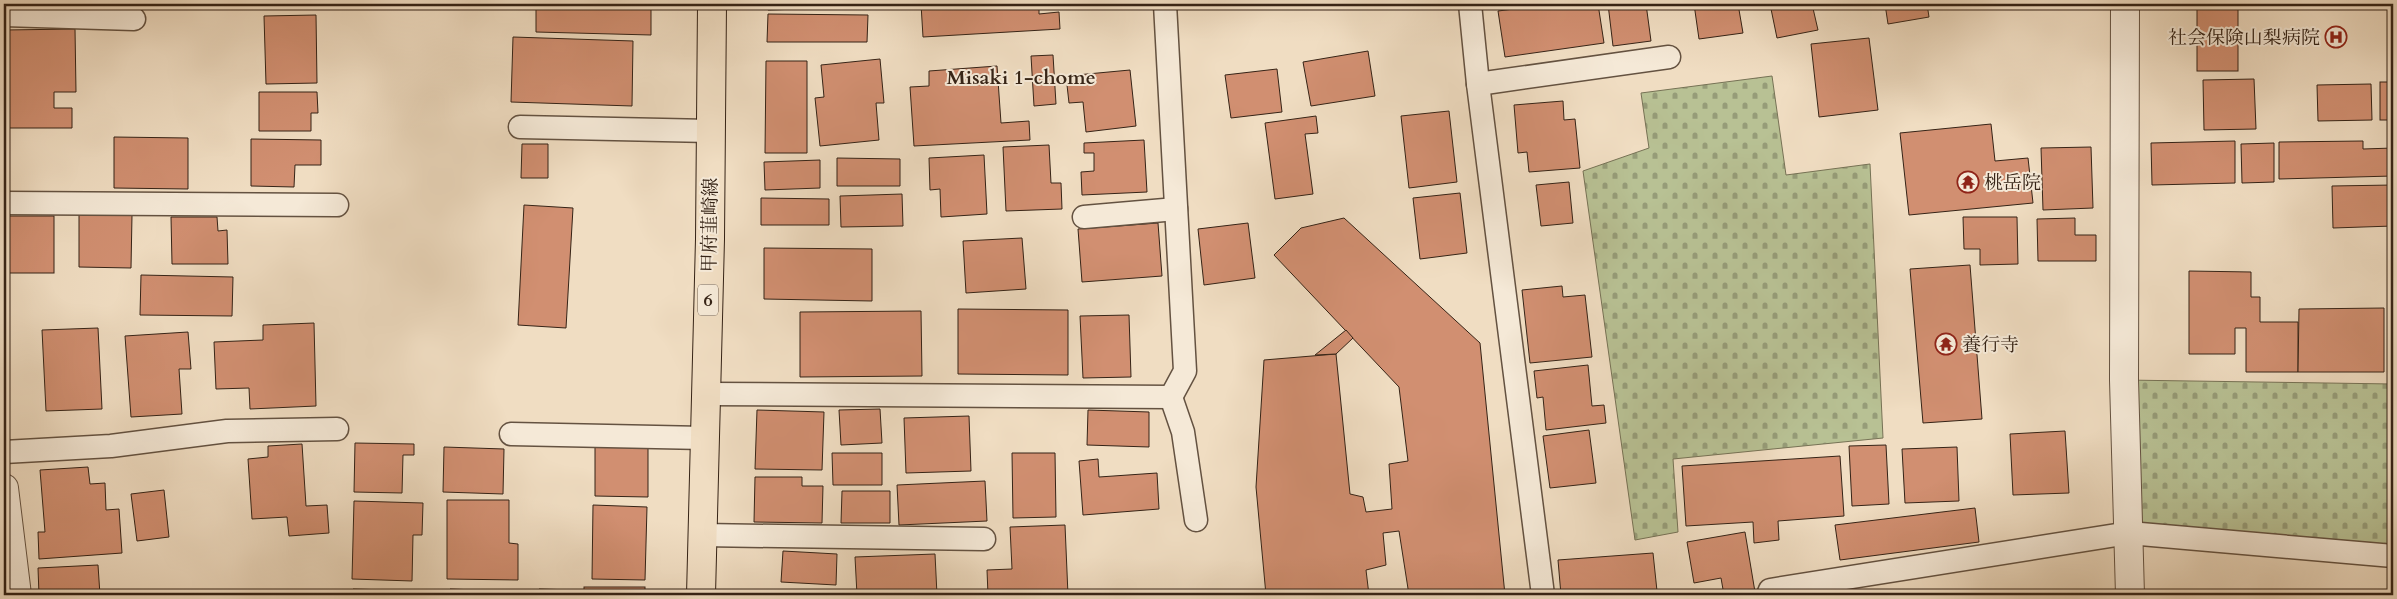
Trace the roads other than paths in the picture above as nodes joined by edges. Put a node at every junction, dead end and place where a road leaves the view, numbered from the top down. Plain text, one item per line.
1 (712, 4) edge
2 (1165, 4) edge
3 (1470, 4) edge
4 (2125, 4) edge
5 (4, 15) edge
6 (134, 19) dead end
7 (1669, 56) dead end
8 (1478, 84) junction
9 (520, 127) dead end
10 (710, 130) junction
11 (4, 203) edge
12 (337, 205) dead end
13 (1176, 209) junction
14 (1084, 217) dead end
15 (706, 394) junction
16 (1172, 397) junction
17 (338, 429) dead end
18 (511, 434) dead end
19 (704, 438) junction
20 (4, 452) edge
21 (4, 488) edge
22 (1196, 520) dead end
23 (702, 535) junction
24 (2129, 535) junction
25 (984, 540) dead end
26 (2393, 556) edge
27 (18, 595) edge
28 (701, 595) edge
29 (1543, 595) edge
30 (1768, 595) edge
31 (2130, 595) edge

1 - 10 main road, 甲府韮崎線 / 6
2 - 13 lane
3 - 8 lane
4 - 24 street
5 - 6 lane
7 - 8 lane
8 - 29 lane
9 - 10 lane
10 - 15 main road, 甲府韮崎線 / 6
11 - 12 lane
13 - 14 lane
13 - 16 lane
15 - 16 lane
15 - 19 main road, 甲府韮崎線 / 6
16 - 22 lane
17 - 20 lane
18 - 19 lane
19 - 23 main road, 甲府韮崎線 / 6
21 - 27 street
23 - 25 lane
23 - 28 main road, 甲府韮崎線 / 6
24 - 26 lane
24 - 30 lane
24 - 31 street

